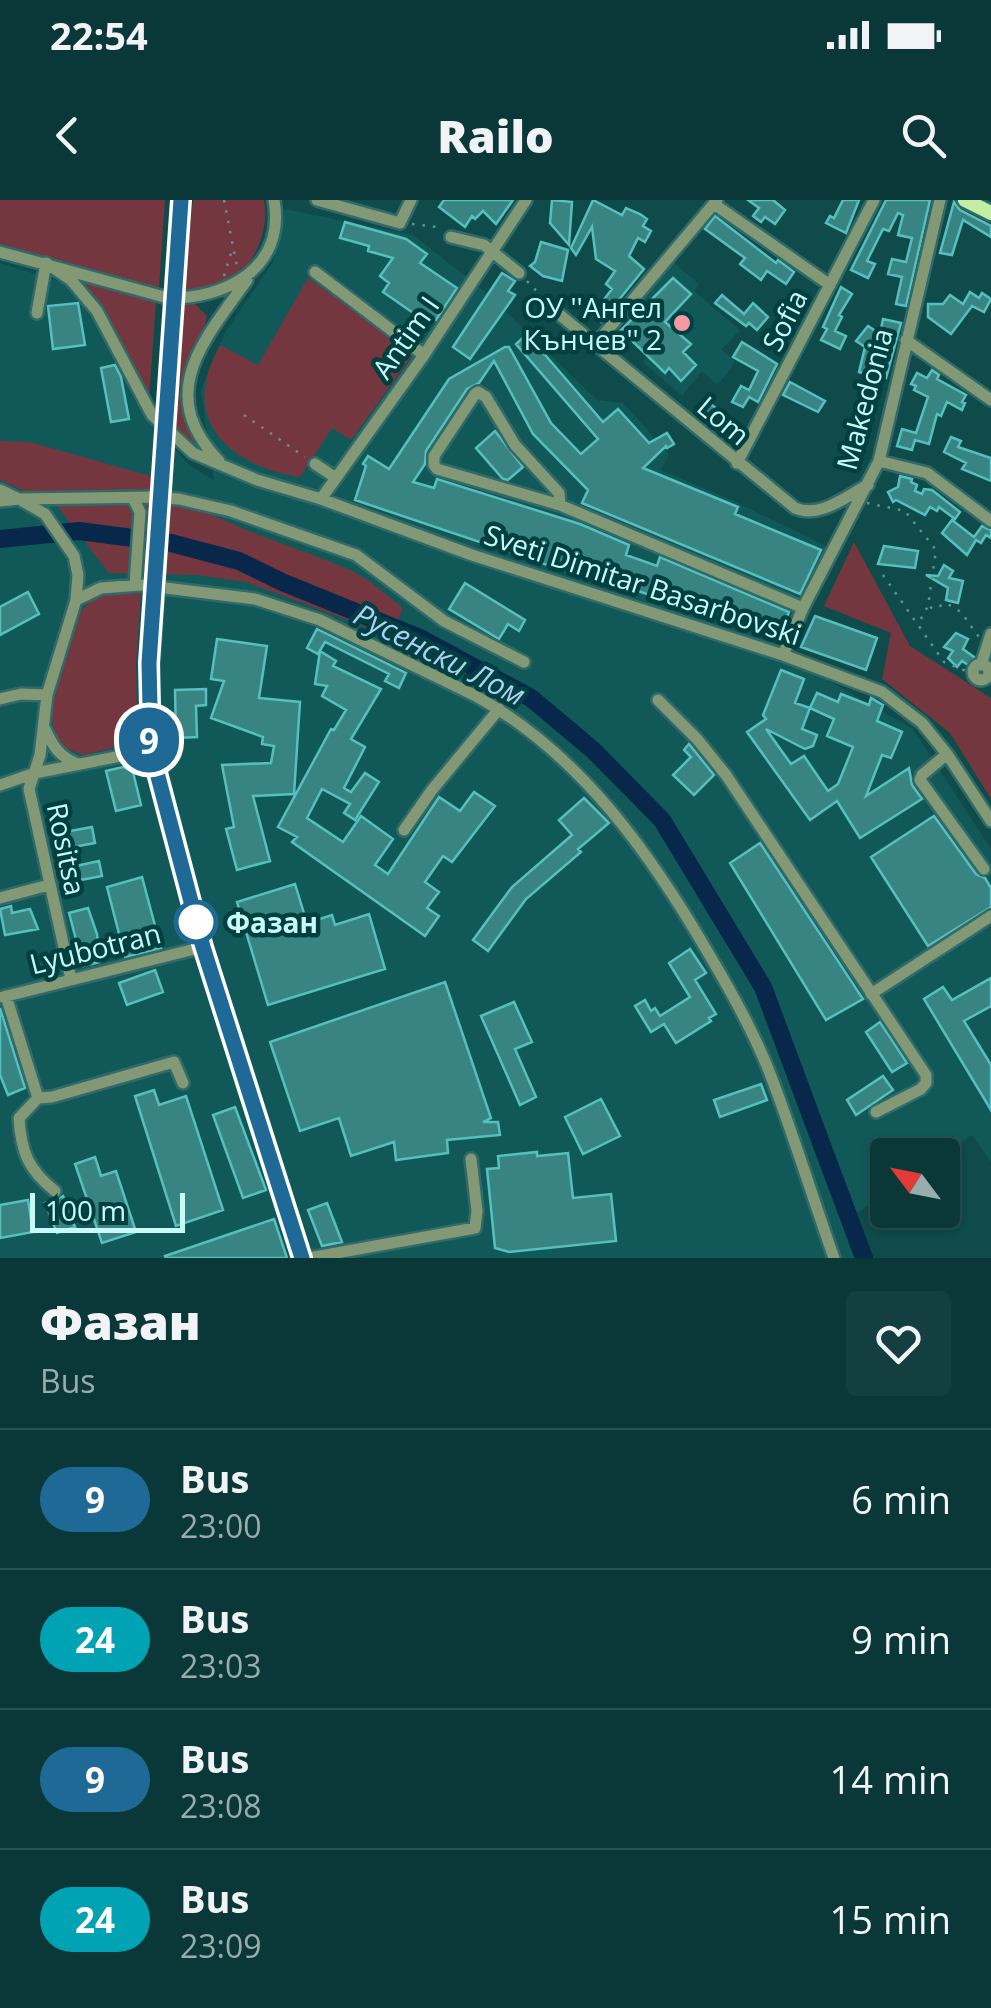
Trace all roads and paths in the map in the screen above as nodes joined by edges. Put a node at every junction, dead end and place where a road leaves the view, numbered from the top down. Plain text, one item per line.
1 (182, 200) edge
2 (224, 200) edge
3 (274, 200) edge
4 (316, 200) edge
5 (526, 200) edge
6 (874, 200) edge
7 (940, 200) edge
8 (965, 200) edge
9 (411, 201) edge
10 (716, 202) edge
11 (991, 213) edge
12 (400, 223) junction
13 (451, 237) joint
14 (232, 250) junction
15 (0, 252) edge
16 (492, 252) junction
17 (46, 263) junction
18 (255, 268) junction
19 (315, 272) dead end
20 (519, 273) joint
21 (241, 279) junction
22 (830, 285) junction
23 (220, 292) junction
24 (195, 298) junction
25 (38, 313) dead end
26 (560, 315) joint
27 (216, 322) junction
28 (906, 340) junction
29 (595, 345) junction
30 (424, 355) junction
31 (991, 400) edge
32 (244, 414) dead end
33 (880, 461) junction
34 (737, 463) junction
35 (315, 464) joint
36 (228, 468) junction
37 (336, 478) junction
38 (868, 484) junction
39 (0, 490) edge
40 (133, 498) junction
41 (18, 499) junction
42 (321, 500) junction
43 (0, 501) edge
44 (860, 502) junction
45 (560, 505) junction
46 (991, 521) edge
47 (883, 575) dead end
48 (135, 585) junction
49 (76, 600) junction
50 (928, 606) junction
51 (803, 608) junction
52 (917, 626) junction
53 (990, 638) edge
54 (783, 654) junction
55 (524, 662) dead end
56 (983, 673) edge
57 (46, 695) junction
58 (0, 698) edge
59 (658, 700) dead end
60 (500, 709) junction
61 (45, 728) junction
62 (151, 750) junction
63 (947, 754) junction
64 (78, 764) junction
65 (35, 773) junction
66 (0, 785) edge
67 (991, 821) edge
68 (404, 830) dead end
69 (984, 869) dead end
70 (50, 885) junction
71 (0, 898) edge
72 (991, 916) edge
73 (203, 947) junction
74 (71, 979) junction
75 (871, 994) junction
76 (3, 997) edge
77 (182, 1083) dead end
78 (38, 1098) junction
79 (876, 1112) dead end
80 (471, 1158) dead end
81 (55, 1191) dead end
82 (306, 1258) edge
83 (834, 1258) edge

1 - 62 main road, bridge
2 - 14 path
3 - 18 street
4 - 12 street
5 - 16 street, Antim I
6 - 22 street, Sofia
7 - 28 street, Makedonia
8 - 11 main road
9 - 12 street
10 - 22 street
10 - 29 street
12 - 13 path
13 - 16 street
14 - 21 path
14 - 23 path
15 - 17 street
16 - 20 street
16 - 30 street, Antim I
17 - 24 street
17 - 25 street
17 - 36 street, Sveti Dimitar Basarbovski
18 - 21 street
18 - 27 street
19 - 30 street
20 - 26 path
21 - 23 street
22 - 34 street, Sofia
23 - 24 street
24 - 27 street
26 - 29 street, Lom
27 - 36 street
28 - 31 street
28 - 33 street, Makedonia
29 - 34 street, Lom
30 - 37 street, Antim I
32 - 35 path
33 - 38 street, Makedonia
33 - 46 street
34 - 38 street, Lom
35 - 37 street
36 - 42 street, Sveti Dimitar Basarbovski
37 - 42 street, Antim I
38 - 44 street, Makedonia
39 - 41 street
40 - 41 street
40 - 48 street
40 - 55 street
41 - 43 street
41 - 49 street, Rositsa
42 - 54 street, Sveti Dimitar Basarbovski
44 - 50 path
44 - 51 street, Makedonia
45 - 45 street
45 - 51 street
47 - 52 path
48 - 49 street
48 - 60 street
49 - 57 street, Rositsa
50 - 52 path
50 - 53 path
51 - 54 street, Makedonia
52 - 56 path
53 - 56 street
54 - 63 street, Sveti Dimitar Basarbovski
57 - 58 street
57 - 61 street, Rositsa
59 - 75 street
60 - 68 street
60 - 83 street
61 - 64 street
61 - 65 street, Rositsa
62 - 64 street
62 - 73 main road
63 - 67 street, Sveti Dimitar Basarbovski
63 - 69 street
64 - 65 street
65 - 66 street
65 - 70 street, Rositsa
70 - 71 street
70 - 74 street, Rositsa
72 - 75 street
73 - 74 street, Lyubotran
73 - 82 main road
74 - 76 street, Lyubotran
75 - 79 street
76 - 78 street
77 - 78 street
78 - 81 street
80 - 82 street

